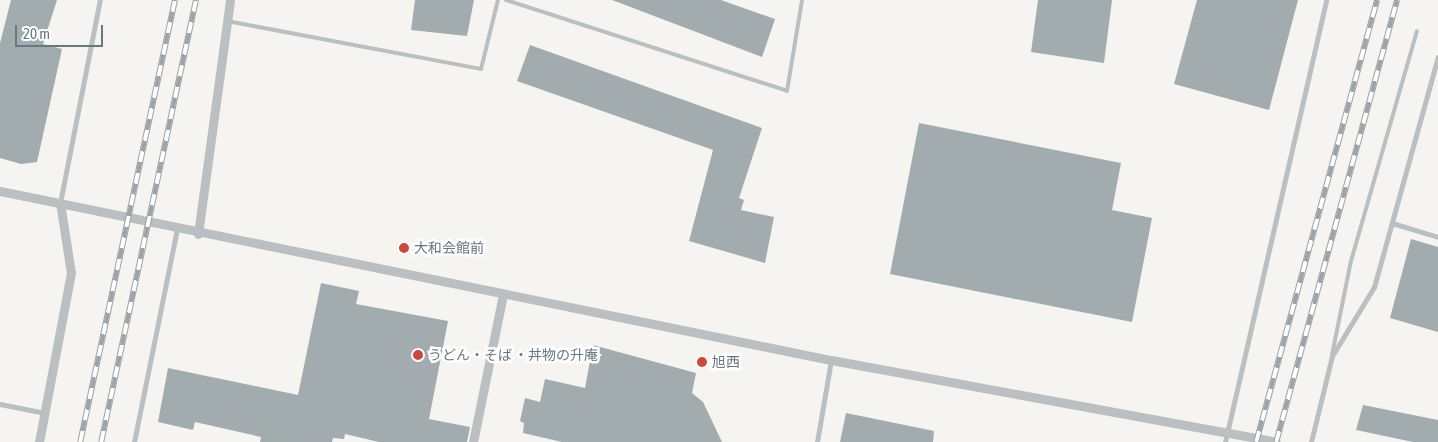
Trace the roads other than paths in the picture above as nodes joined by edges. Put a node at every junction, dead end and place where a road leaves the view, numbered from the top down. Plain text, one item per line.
1 (100, 0) edge
2 (230, 0) edge
3 (498, 0) edge
4 (506, 0) edge
5 (802, 0) edge
6 (1326, 0) edge
7 (225, 21) junction
8 (1417, 31) dead end
9 (1438, 57) edge
10 (0, 191) edge
11 (60, 203) junction
12 (1392, 223) junction
13 (177, 228) junction
14 (198, 234) junction
15 (1438, 237) edge
16 (503, 295) junction
17 (1332, 356) junction
18 (831, 360) junction
19 (0, 404) edge
20 (45, 413) junction
21 (1227, 438) edge
22 (39, 442) edge
23 (134, 442) edge
24 (473, 442) edge
25 (817, 442) edge
26 (1276, 442) edge
27 (1311, 442) edge

1 - 11 street
2 - 7 street
3 - 7 lane
4 - 5 lane
6 - 21 street
7 - 14 street
8 - 17 lane
9 - 12 street
10 - 11 street
11 - 13 street
11 - 20 street
12 - 15 street
12 - 17 street
13 - 14 street
13 - 23 street
14 - 16 street
16 - 18 street
16 - 24 street
17 - 27 street
18 - 21 street
18 - 25 street
19 - 20 street
20 - 22 street
21 - 26 street

